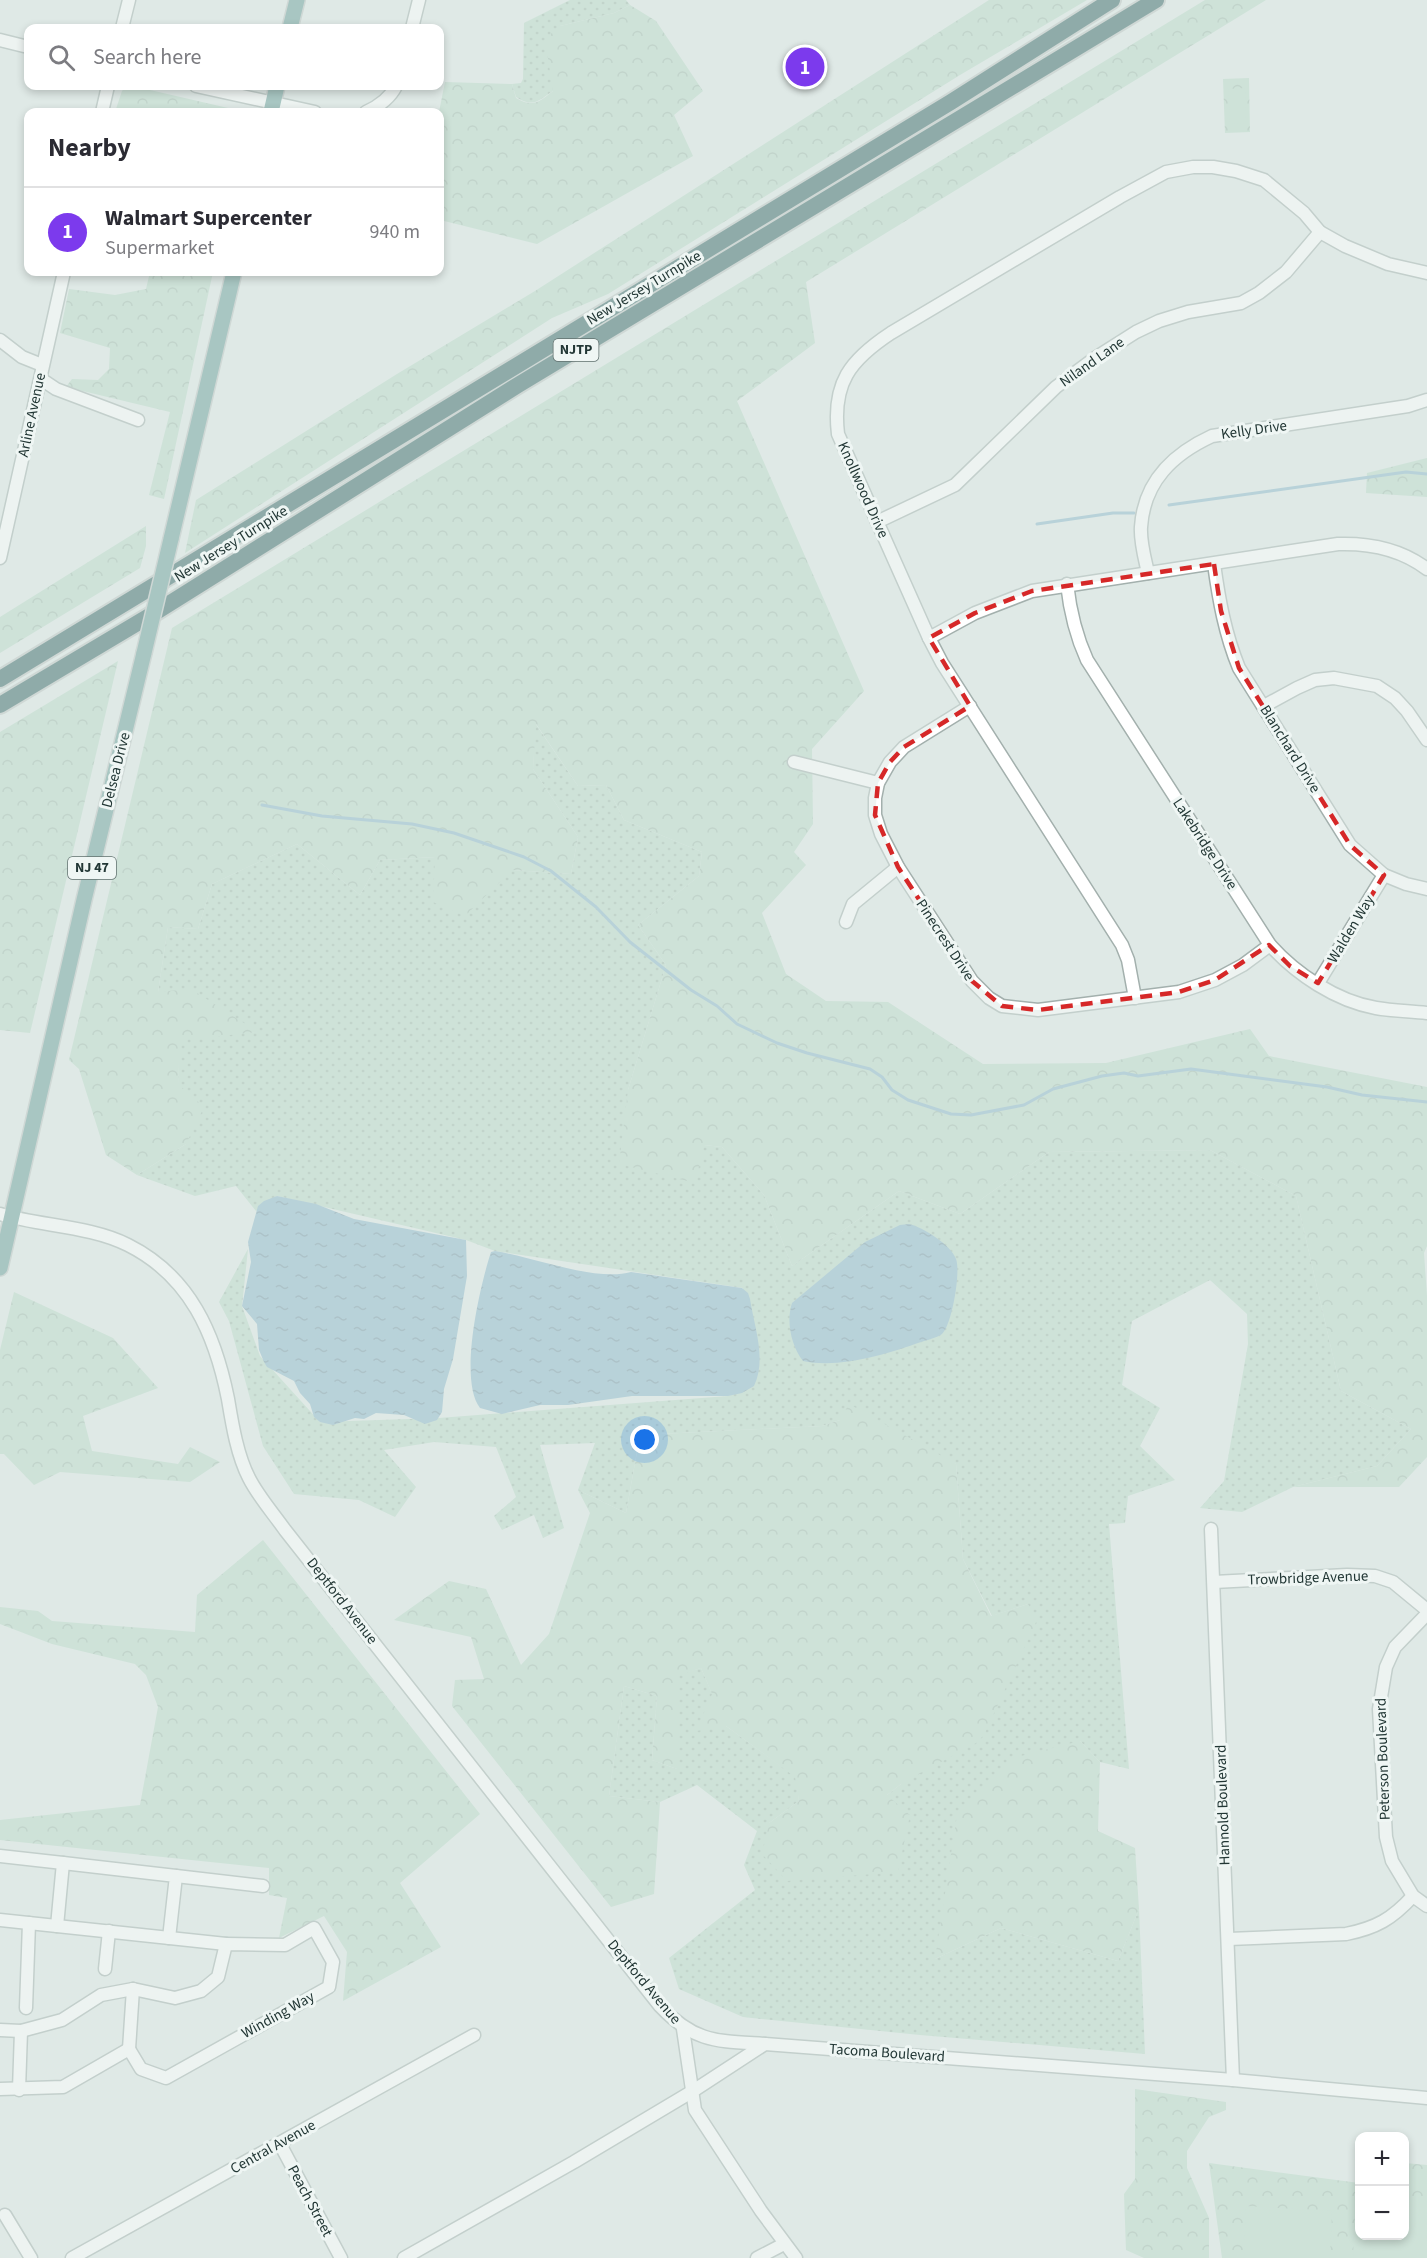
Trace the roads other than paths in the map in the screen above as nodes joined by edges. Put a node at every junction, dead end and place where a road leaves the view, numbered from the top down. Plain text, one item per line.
1 (129, 0) edge
2 (297, 0) edge
3 (419, 0) edge
4 (1112, 0) edge
5 (1156, 0) edge
6 (123, 24) edge
7 (291, 24) edge
8 (413, 24) edge
9 (0, 40) edge
10 (24, 46) edge
11 (107, 90) edge
12 (210, 90) edge
13 (276, 90) edge
14 (394, 90) edge
15 (103, 108) edge
16 (272, 108) edge
17 (376, 108) edge
18 (1320, 232) junction
19 (1427, 273) edge
20 (63, 276) edge
21 (233, 276) edge
22 (0, 340) edge
23 (42, 365) junction
24 (40, 379) junction
25 (1427, 400) edge
26 (138, 420) dead end
27 (877, 522) junction
28 (0, 558) edge
29 (1214, 564) junction
30 (1427, 569) edge
31 (1148, 573) junction
32 (1067, 585) junction
33 (929, 638) junction
34 (0, 679) edge
35 (0, 705) edge
36 (970, 706) junction
37 (1264, 706) junction
38 (1427, 740) edge
39 (794, 762) dead end
40 (878, 783) junction
41 (898, 867) junction
42 (1384, 874) junction
43 (1427, 889) edge
44 (846, 922) dead end
45 (1270, 945) junction
46 (1318, 983) junction
47 (1135, 998) junction
48 (1427, 1012) edge
49 (6, 1216) edge
50 (0, 1268) edge
51 (1211, 1529) dead end
52 (1214, 1582) junction
53 (1427, 1612) edge
54 (0, 1856) edge
55 (63, 1863) junction
56 (176, 1876) junction
57 (263, 1886) dead end
58 (1413, 1896) junction
59 (1427, 1906) edge
60 (0, 1920) edge
61 (29, 1923) junction
62 (57, 1926) junction
63 (109, 1931) junction
64 (169, 1938) junction
65 (1229, 1939) junction
66 (226, 1944) junction
67 (105, 1969) dead end
68 (133, 1989) junction
69 (26, 2008) dead end
70 (683, 2029) junction
71 (0, 2030) edge
72 (21, 2031) junction
73 (474, 2035) dead end
74 (765, 2044) junction
75 (129, 2049) junction
76 (1233, 2080) junction
77 (0, 2089) edge
78 (19, 2090) junction
79 (693, 2091) junction
80 (1427, 2098) edge
81 (280, 2144) junction
82 (4, 2215) dead end
83 (784, 2244) junction
84 (32, 2258) edge
85 (72, 2258) edge
86 (341, 2258) edge
87 (404, 2258) edge
88 (757, 2258) edge
89 (796, 2258) edge

1 - 6 street
2 - 7 main road
3 - 8 street
4 - 34 highway, New Jersey Turnpike / NJTP
5 - 35 highway, New Jersey Turnpike / NJTP
9 - 10 street
11 - 15 street
12 - 16 street
13 - 16 main road
14 - 17 street
18 - 19 street, Knollwood Drive
18 - 27 street, Niland Lane
18 - 27 street, Knollwood Drive
20 - 23 street, Arline Avenue
21 - 49 main road, Delsea Drive / NJ 47, bridge
22 - 23 street
23 - 24 street, Arline Avenue
24 - 26 street
24 - 28 street, Arline Avenue
25 - 31 street, Kelly Drive
27 - 33 street, Knollwood Drive
29 - 30 street
29 - 31 street
29 - 37 street, Blanchard Drive
31 - 32 street
32 - 33 street
32 - 45 street, Lakebridge Drive
33 - 36 street, Knollwood Drive
36 - 40 street, Pinecrest Drive
36 - 47 street, Knollwood Drive
37 - 38 street
37 - 42 street, Blanchard Drive
39 - 40 street
40 - 41 street, Pinecrest Drive
41 - 44 street
41 - 47 street, Pinecrest Drive
42 - 43 street, Blanchard Drive
42 - 46 street, Walden Way
45 - 46 street, Lakebridge Drive
45 - 47 street, Pinecrest Drive
46 - 48 street, Lakebridge Drive
49 - 50 main road, Delsea Drive / NJ 47
49 - 70 street, Deptford Avenue
51 - 52 street, Hannold Boulevard
52 - 53 street, Trowbridge Avenue
52 - 65 street, Hannold Boulevard
53 - 58 street, Peterson Boulevard
54 - 55 street
55 - 56 street
55 - 62 street
56 - 57 street
56 - 64 street
58 - 59 street, Peterson Boulevard
58 - 65 street
60 - 61 street, Winding Way
61 - 62 street, Winding Way
61 - 69 street
62 - 63 street, Winding Way
63 - 64 street, Winding Way
63 - 67 street
64 - 66 street, Winding Way
65 - 76 street, Hannold Boulevard
66 - 68 street
66 - 75 street, Winding Way
68 - 72 street
68 - 75 street
70 - 74 street, Deptford Avenue
70 - 79 street, Deptford Avenue
71 - 72 street
72 - 78 street
73 - 81 street, Central Avenue
74 - 76 street, Tacoma Boulevard
74 - 79 street
75 - 78 street
76 - 80 street, Tacoma Boulevard
77 - 78 street
79 - 83 street, Deptford Avenue
79 - 87 street
81 - 85 street, Central Avenue
81 - 86 street, Peach Street
82 - 84 street
83 - 88 street
83 - 89 street, Deptford Avenue

